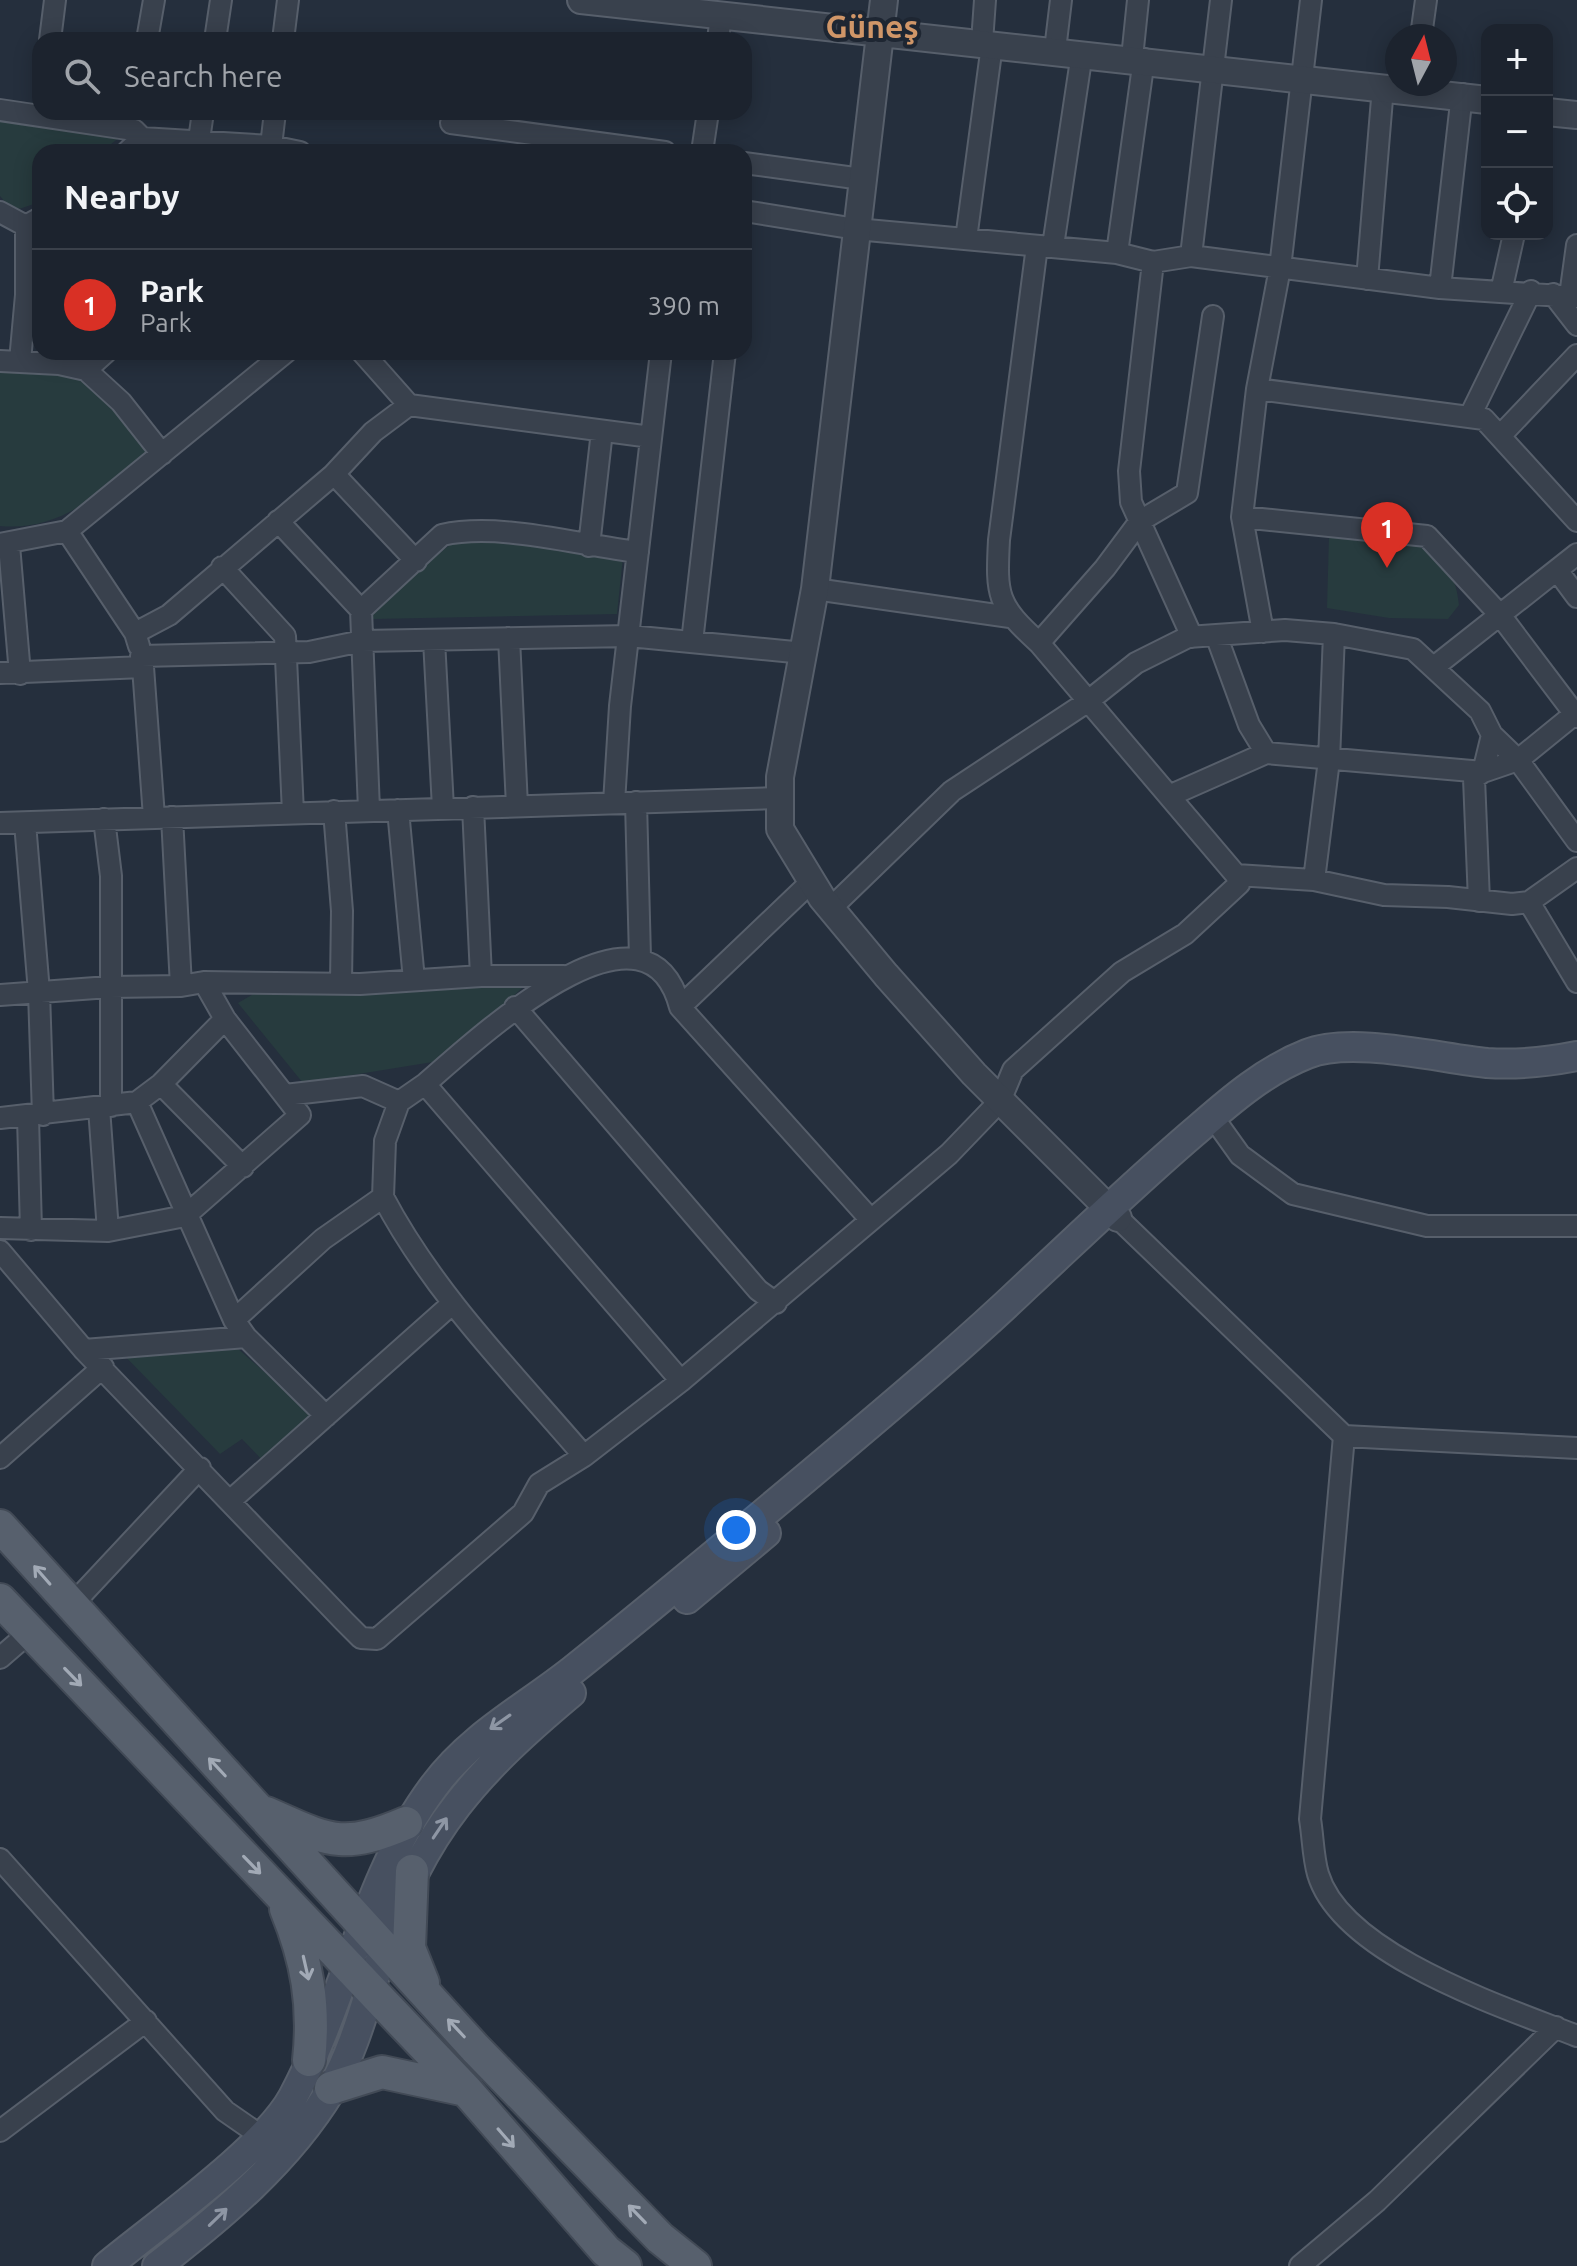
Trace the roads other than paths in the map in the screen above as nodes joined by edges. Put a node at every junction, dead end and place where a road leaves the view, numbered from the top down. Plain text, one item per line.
1 (55, 0) edge
2 (154, 0) edge
3 (221, 0) edge
4 (288, 0) edge
5 (581, 0) edge
6 (884, 0) edge
7 (985, 0) edge
8 (1061, 0) edge
9 (1138, 0) edge
10 (1221, 0) edge
11 (1311, 0) edge
12 (1426, 0) edge
13 (1423, 24) edge
14 (720, 27) edge
15 (878, 31) junction
16 (51, 32) edge
17 (148, 32) edge
18 (216, 32) edge
19 (284, 32) edge
20 (987, 43) junction
21 (1055, 50) junction
22 (1082, 53) junction
23 (1138, 59) junction
24 (1213, 68) junction
25 (1304, 78) junction
26 (1383, 87) joint
27 (1475, 97) edge
28 (0, 110) edge
29 (32, 113) edge
30 (1553, 113) edge
31 (1577, 115) edge
32 (71, 120) edge
33 (202, 120) edge
34 (274, 120) edge
35 (707, 120) edge
36 (451, 123) dead end
37 (135, 133) edge
38 (199, 140) junction
39 (247, 144) edge
40 (271, 144) edge
41 (606, 144) edge
42 (703, 144) edge
43 (752, 164) edge
44 (862, 179) junction
45 (0, 212) edge
46 (752, 212) edge
47 (32, 222) edge
48 (856, 229) junction
49 (32, 232) edge
50 (966, 239) junction
51 (1513, 240) edge
52 (1577, 245) edge
53 (1045, 246) junction
54 (1117, 253) junction
55 (1191, 256) junction
56 (1153, 262) junction
57 (1280, 268) junction
58 (1367, 279) junction
59 (1440, 288) junction
60 (1531, 291) junction
61 (1501, 292) junction
62 (1567, 296) edge
63 (1213, 316) dead end
64 (1577, 325) edge
65 (1577, 355) edge
66 (97, 360) edge
67 (276, 360) edge
68 (369, 360) edge
69 (660, 360) edge
70 (724, 360) edge
71 (10, 361) edge
72 (86, 370) junction
73 (1257, 389) junction
74 (409, 405) junction
75 (1470, 416) junction
76 (602, 431) junction
77 (1500, 436) junction
78 (651, 437) junction
79 (162, 454) junction
80 (334, 474) junction
81 (1242, 517) junction
82 (278, 521) junction
83 (1140, 521) junction
84 (1577, 521) edge
85 (67, 531) junction
86 (4, 544) edge
87 (589, 546) junction
88 (638, 552) junction
89 (1577, 554) edge
90 (416, 561) junction
91 (222, 567) junction
92 (1557, 570) junction
93 (815, 589) junction
94 (1577, 597) edge
95 (361, 610) junction
96 (1500, 615) junction
97 (1010, 617) junction
98 (1263, 632) junction
99 (135, 633) junction
100 (1334, 634) junction
101 (1216, 635) junction
102 (629, 636) junction
103 (1192, 637) junction
104 (509, 638) junction
105 (434, 640) junction
106 (362, 641) junction
107 (692, 642) junction
108 (1039, 643) junction
109 (286, 652) junction
110 (804, 653) junction
111 (142, 661) junction
112 (1434, 667) junction
113 (10, 673) edge
114 (1087, 702) junction
115 (1576, 715) edge
116 (1492, 735) junction
117 (1266, 753) junction
118 (1329, 760) junction
119 (1518, 760) junction
120 (1483, 772) junction
121 (1169, 796) junction
122 (780, 798) junction
123 (636, 802) junction
124 (614, 803) junction
125 (517, 806) junction
126 (473, 807) junction
127 (443, 808) junction
128 (369, 810) junction
129 (398, 810) junction
130 (334, 811) junction
131 (293, 813) junction
132 (163, 817) junction
133 (104, 819) junction
134 (0, 823) edge
135 (25, 823) junction
136 (1577, 841) edge
137 (1577, 868) edge
138 (1236, 875) junction
139 (1314, 880) junction
140 (811, 882) junction
141 (1479, 901) junction
142 (1529, 902) junction
143 (831, 908) junction
144 (640, 958) junction
145 (481, 976) junction
146 (564, 976) junction
147 (414, 980) junction
148 (204, 982) junction
149 (1577, 982) edge
150 (341, 983) junction
151 (181, 986) junction
152 (109, 987) junction
153 (39, 992) junction
154 (0, 995) edge
155 (515, 1007) junction
156 (680, 1007) junction
157 (225, 1019) junction
158 (1577, 1056) edge
159 (1577, 1072) edge
160 (161, 1084) junction
161 (425, 1084) junction
162 (285, 1095) junction
163 (1000, 1101) junction
164 (137, 1102) junction
165 (399, 1102) junction
166 (105, 1107) junction
167 (36, 1116) junction
168 (0, 1118) edge
169 (1220, 1127) junction
170 (243, 1167) junction
171 (383, 1197) junction
172 (1112, 1214) junction
173 (185, 1216) junction
174 (871, 1220) junction
175 (1577, 1226) edge
176 (0, 1228) edge
177 (31, 1230) junction
178 (108, 1231) junction
179 (0, 1251) edge
180 (453, 1303) junction
181 (776, 1303) junction
182 (240, 1329) junction
183 (84, 1350) junction
184 (103, 1367) junction
185 (681, 1381) junction
186 (326, 1416) junction
187 (1344, 1436) junction
188 (1577, 1448) edge
189 (584, 1456) junction
190 (0, 1458) edge
191 (200, 1468) junction
192 (230, 1501) junction
193 (0, 1526) edge
194 (0, 1600) edge
195 (70, 1607) junction
196 (30, 1632) junction
197 (0, 1658) edge
198 (254, 1808) junction
199 (406, 1823) junction
200 (0, 1859) edge
201 (412, 1871) junction
202 (280, 1895) junction
203 (373, 1937) junction
204 (347, 1965) junction
205 (372, 1991) junction
206 (431, 2000) junction
207 (146, 2021) junction
208 (1556, 2027) junction
209 (1577, 2036) edge
210 (309, 2060) junction
211 (331, 2088) junction
212 (466, 2090) junction
213 (0, 2131) edge
214 (261, 2136) junction
215 (107, 2266) edge
216 (157, 2266) edge
217 (625, 2266) edge
218 (695, 2266) edge
219 (1300, 2266) edge

1 - 16 street
2 - 17 street
3 - 18 street
4 - 19 street
5 - 14 street
6 - 15 street
7 - 20 street
8 - 21 street
9 - 23 street
10 - 24 street
11 - 25 street
12 - 13 street
14 - 15 street
15 - 20 street
15 - 44 street
20 - 21 street
20 - 50 street
21 - 22 street
22 - 23 street
22 - 53 street
23 - 24 street
23 - 54 street
24 - 25 street
24 - 55 street
25 - 26 street
25 - 57 street
26 - 58 street
27 - 59 street
28 - 29 street
30 - 31 street
32 - 37 street
33 - 38 street
34 - 40 street
35 - 42 street
36 - 41 street
37 - 38 street
38 - 39 street
43 - 44 street
44 - 48 street
45 - 47 street
46 - 48 street
48 - 50 street
48 - 93 street
49 - 71 street
50 - 53 street
51 - 61 street
52 - 62 street
53 - 54 street
53 - 97 street
54 - 56 street
55 - 56 street
55 - 57 street
56 - 83 street
57 - 58 street
57 - 73 street
58 - 59 street
59 - 61 street
60 - 61 street
60 - 62 street
60 - 75 street
62 - 64 street
63 - 83 street
65 - 77 street
66 - 72 street
67 - 79 street
68 - 74 street
69 - 78 street
70 - 107 street
71 - 72 street
72 - 79 street
73 - 75 street
73 - 81 street
74 - 76 street
74 - 80 street
75 - 77 street
76 - 78 street
76 - 87 street
77 - 84 street
78 - 88 street
79 - 85 street
80 - 82 street
80 - 90 street
81 - 96 street
81 - 98 street
82 - 91 street
82 - 95 street
83 - 103 street
83 - 108 street
85 - 86 street
85 - 99 street
86 - 113 street
87 - 88 street
87 - 90 street
88 - 102 street
89 - 92 street
90 - 95 street
91 - 99 street
91 - 109 street
92 - 94 street
92 - 96 street
93 - 97 street
93 - 110 street
95 - 106 street
96 - 112 street
96 - 115 street
97 - 108 street
98 - 100 street
98 - 101 street
99 - 111 street
100 - 112 street
100 - 118 street
101 - 103 street
101 - 117 street
102 - 104 street
102 - 107 street
102 - 124 street
103 - 114 street
104 - 105 street
104 - 125 street
105 - 106 street
105 - 127 street
106 - 109 street
106 - 128 street
107 - 110 street
108 - 114 street
109 - 111 street
109 - 131 street
110 - 122 street
111 - 113 street
111 - 132 street
112 - 116 street
114 - 121 street
114 - 143 street
115 - 119 street
116 - 119 street
116 - 120 street
117 - 118 street
117 - 121 street
118 - 120 street
118 - 139 street
119 - 120 street
119 - 136 street
120 - 141 street
121 - 138 street
122 - 123 street
122 - 140 street
123 - 124 street
123 - 144 street
124 - 125 street
125 - 126 street
126 - 127 street
126 - 145 street
127 - 129 street
128 - 129 street
128 - 130 street
129 - 147 street
130 - 131 street
130 - 150 street
131 - 132 street
132 - 133 street
132 - 151 street
133 - 135 street
133 - 152 street
134 - 135 street
135 - 153 street
137 - 142 street
138 - 139 street
138 - 163 street
139 - 141 street
140 - 143 street
140 - 156 street
141 - 142 street
142 - 149 street
143 - 163 street
144 - 146 street
144 - 156 street
145 - 146 street
145 - 147 street
146 - 155 street
147 - 150 street
148 - 150 street
148 - 151 street
148 - 157 street
151 - 152 street
152 - 153 street
152 - 166 street
153 - 154 street
153 - 167 street
155 - 161 street
155 - 181 street
156 - 174 street
157 - 160 street
157 - 162 street
158 - 172 main road
159 - 169 main road
160 - 164 street
160 - 170 street
161 - 165 street
161 - 185 street
162 - 165 street
162 - 170 street
163 - 172 street
163 - 174 street
164 - 166 street
164 - 173 street
165 - 171 street
166 - 167 street
166 - 178 street
167 - 168 street
167 - 177 street
169 - 172 main road
169 - 175 street
170 - 173 street
171 - 180 street
171 - 182 street
172 - 187 street
172 -> 199 main road
201 -> 172 main road
173 - 178 street
173 - 182 street
174 - 181 street
176 - 177 street
177 - 178 street
179 - 183 street
180 - 186 street
180 - 189 street
181 - 185 street
182 - 183 street
182 - 186 street
183 - 184 street
184 - 190 street
184 - 191 street
185 - 189 street
186 - 192 street
187 - 188 street
187 - 208 street
189 - 192 street
191 - 192 street
191 - 195 street
195 -> 193 main road
194 - 196 main road
198 -> 195 main road
196 - 197 street
196 -> 202 main road
198 - 199 main road
198 - 203 main road
199 - 203 main road
200 - 207 street
201 - 203 main road
201 - 206 main road
202 - 204 main road
202 -> 210 main road
203 - 204 main road
203 - 205 main road
203 - 206 main road
204 - 205 main road
204 - 210 main road
205 - 211 main road
205 - 212 main road
218 -> 206 main road
207 - 213 street
207 - 214 street
208 - 209 street
208 - 219 street
210 - 214 main road
211 - 212 main road
216 -> 211 main road
212 -> 217 main road
214 - 215 main road

